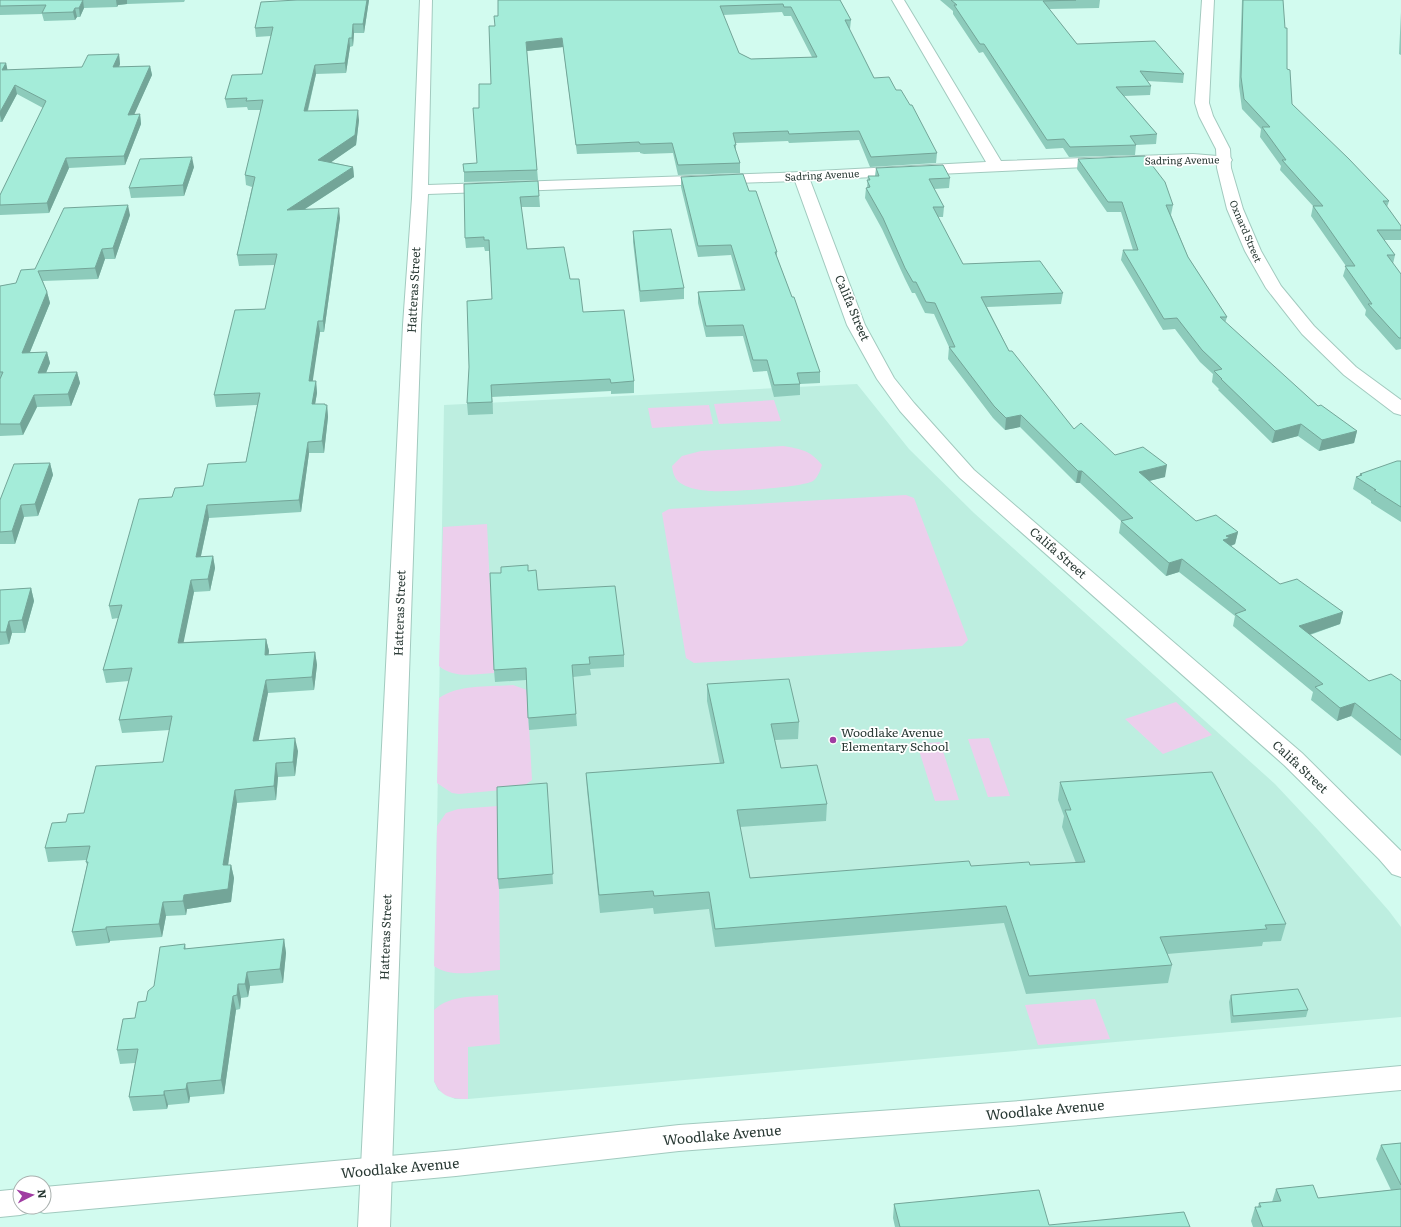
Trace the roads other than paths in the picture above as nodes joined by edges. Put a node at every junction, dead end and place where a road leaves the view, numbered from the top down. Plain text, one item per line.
1 (426, 0) edge
2 (898, 0) edge
3 (1208, 0) edge
4 (1225, 160) junction
5 (996, 166) junction
6 (801, 176) junction
7 (420, 190) junction
8 (1401, 409) edge
9 (1401, 868) edge
10 (1401, 1078) edge
11 (377, 1170) junction
12 (52, 1199) edge
13 (12, 1203) edge
14 (0, 1204) edge
15 (374, 1227) edge

1 - 7 street, Hatteras Street
2 - 5 street
3 - 4 street, Oxnard Street
4 - 5 street, Sadring Avenue
4 - 8 street, Oxnard Street
5 - 6 street, Sadring Avenue
6 - 7 street, Sadring Avenue
6 - 9 street, Califa Street
7 - 11 street, Hatteras Street
10 - 11 street, Woodlake Avenue
11 - 12 street, Woodlake Avenue
11 - 15 street, Hatteras Street
13 - 14 street

